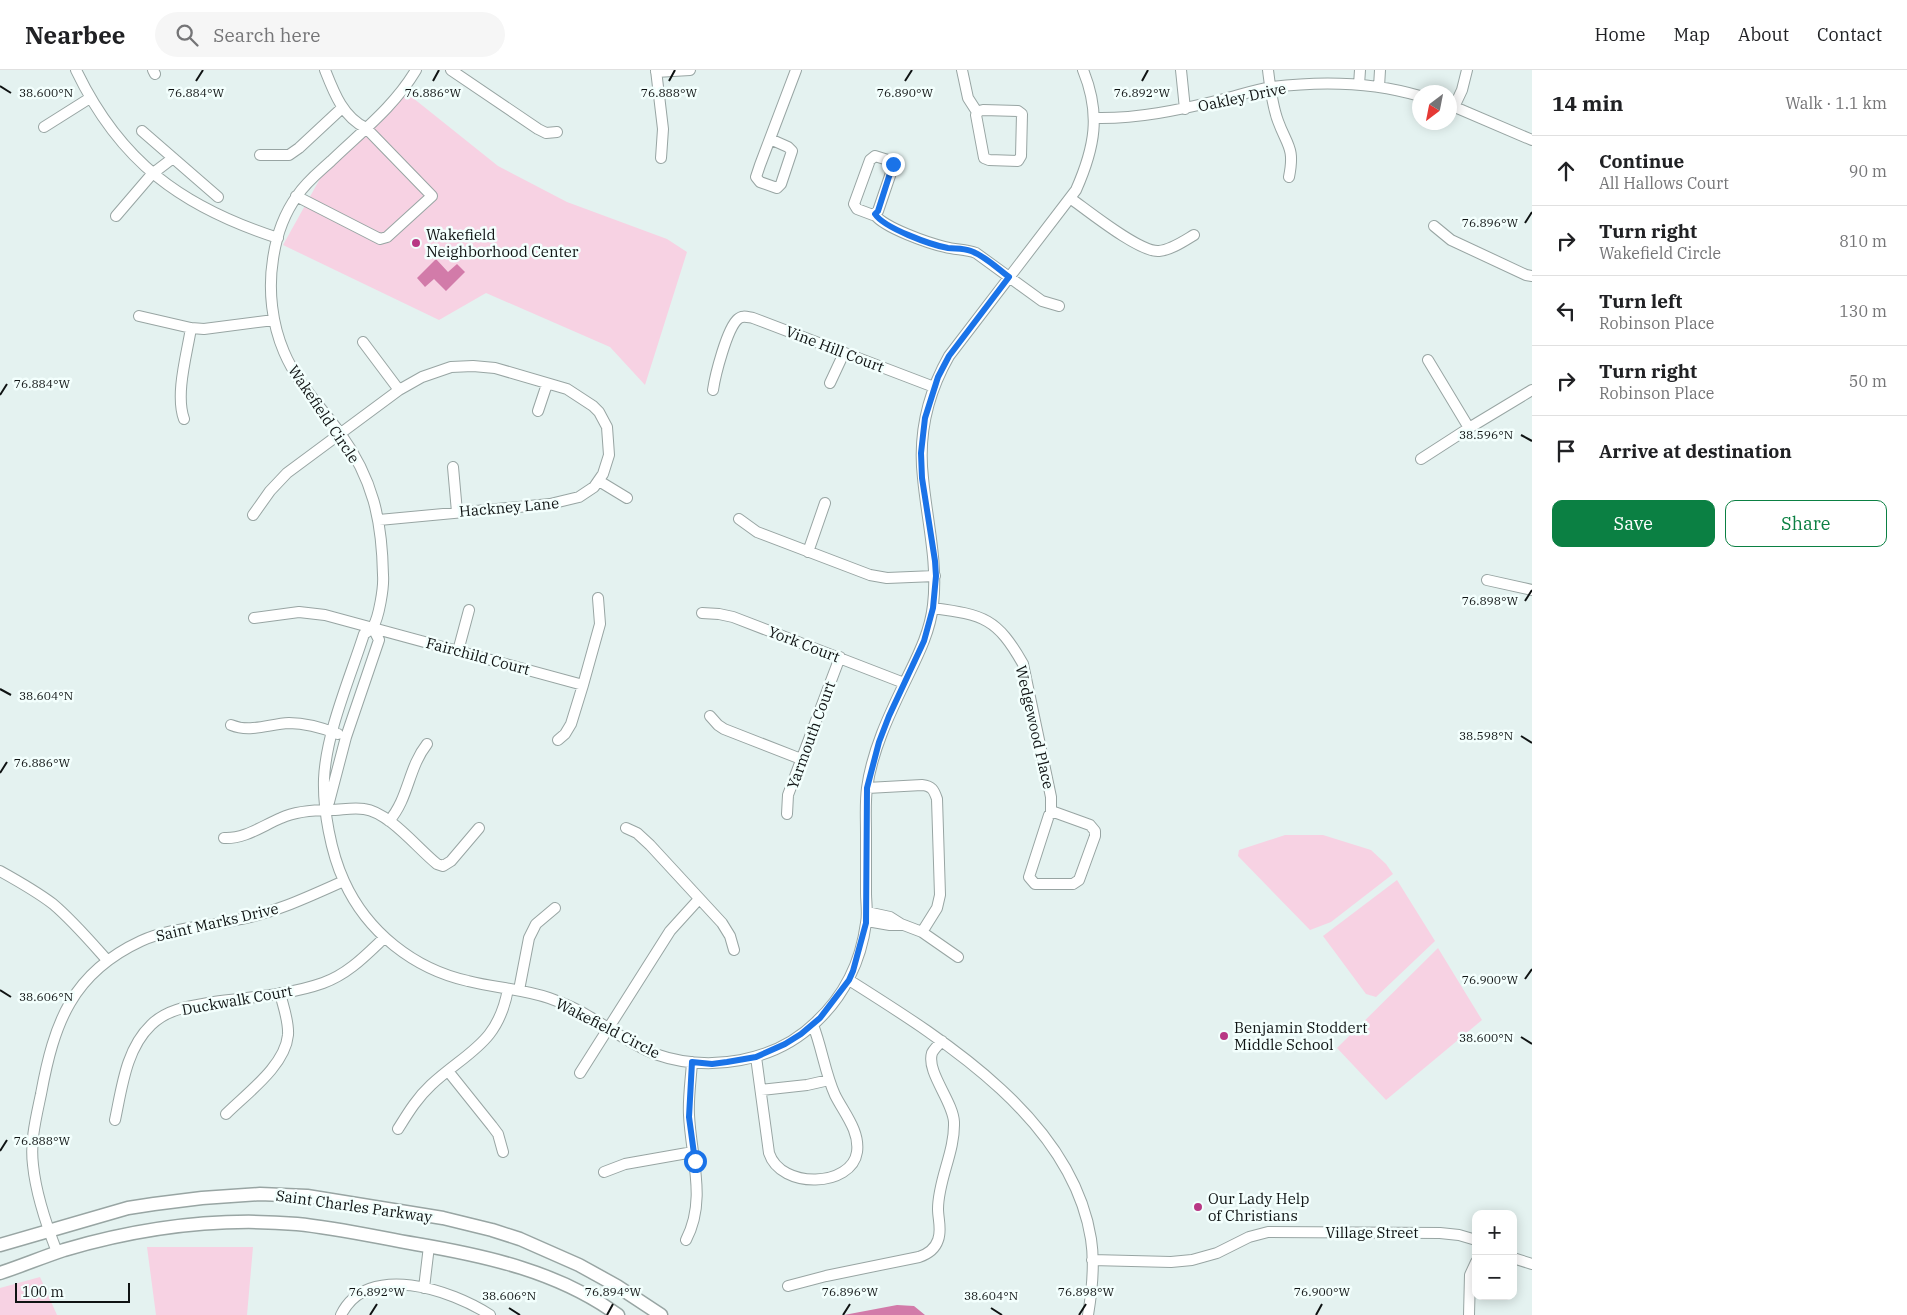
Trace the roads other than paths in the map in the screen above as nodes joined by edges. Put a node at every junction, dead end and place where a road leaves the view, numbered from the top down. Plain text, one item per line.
1 (76, 70) edge
2 (325, 70) edge
3 (416, 70) edge
4 (451, 70) edge
5 (690, 70) edge
6 (796, 70) edge
7 (962, 70) edge
8 (1083, 70) edge
9 (1181, 70) edge
10 (1268, 70) edge
11 (1360, 70) edge
12 (1380, 70) edge
13 (1467, 70) edge
14 (656, 71) edge
15 (1359, 86) junction
16 (1379, 87) junction
17 (1271, 88) junction
18 (1412, 94) edge
19 (90, 98) junction
20 (1457, 98) edge
21 (342, 108) junction
22 (1457, 108) edge
23 (1185, 109) junction
24 (977, 112) junction
25 (1095, 118) junction
26 (44, 127) dead end
27 (366, 128) junction
28 (142, 131) dead end
29 (557, 132) dead end
30 (770, 140) junction
31 (1532, 140) edge
32 (260, 155) dead end
33 (173, 158) junction
34 (661, 158) dead end
35 (152, 174) junction
36 (1289, 177) dead end
37 (296, 196) junction
38 (218, 197) dead end
39 (1070, 198) junction
40 (875, 214) junction
41 (116, 216) dead end
42 (1434, 226) dead end
43 (1194, 235) dead end
44 (278, 238) junction
45 (1532, 276) edge
46 (1009, 277) junction
47 (1060, 306) dead end
48 (139, 316) dead end
49 (274, 320) junction
50 (190, 328) junction
51 (363, 342) dead end
52 (844, 353) junction
53 (1428, 360) dead end
54 (830, 383) dead end
55 (546, 384) junction
56 (934, 387) junction
57 (399, 390) junction
58 (713, 390) dead end
59 (1532, 390) edge
60 (538, 411) dead end
61 (184, 419) dead end
62 (1469, 428) junction
63 (341, 435) junction
64 (1421, 459) dead end
65 (453, 467) dead end
66 (599, 481) junction
67 (627, 498) dead end
68 (825, 503) dead end
69 (457, 512) junction
70 (253, 515) dead end
71 (739, 519) dead end
72 (379, 520) junction
73 (808, 552) junction
74 (936, 576) junction
75 (1487, 580) dead end
76 (1532, 590) edge
77 (598, 598) dead end
78 (933, 608) junction
79 (469, 610) dead end
80 (702, 613) dead end
81 (254, 618) dead end
82 (373, 628) junction
83 (458, 651) junction
84 (840, 657) junction
85 (904, 683) junction
86 (583, 685) junction
87 (710, 716) dead end
88 (231, 725) dead end
89 (333, 731) junction
90 (346, 737) junction
91 (558, 740) dead end
92 (427, 744) dead end
93 (800, 758) junction
94 (867, 788) junction
95 (327, 810) junction
96 (1051, 812) junction
97 (787, 814) dead end
98 (389, 821) junction
99 (479, 828) dead end
100 (626, 828) dead end
101 (224, 838) dead end
102 (0, 870) edge
103 (344, 881) junction
104 (699, 899) junction
105 (555, 908) dead end
106 (867, 916) junction
107 (922, 932) junction
108 (384, 938) junction
109 (734, 950) dead end
110 (958, 957) dead end
111 (107, 960) junction
112 (849, 980) junction
113 (508, 989) junction
114 (519, 990) junction
115 (280, 993) junction
116 (813, 1025) junction
117 (609, 1029) junction
118 (942, 1041) junction
119 (756, 1057) junction
120 (692, 1062) junction
121 (448, 1072) junction
122 (580, 1073) dead end
123 (829, 1080) junction
124 (761, 1090) junction
125 (226, 1114) dead end
126 (115, 1120) dead end
127 (398, 1129) dead end
128 (503, 1152) dead end
129 (693, 1152) junction
130 (604, 1172) dead end
131 (48, 1231) junction
132 (1472, 1239) edge
133 (686, 1240) dead end
134 (0, 1245) edge
135 (429, 1246) junction
136 (57, 1252) junction
137 (1517, 1259) edge
138 (1092, 1260) junction
139 (1532, 1264) edge
140 (1472, 1271) edge
141 (0, 1273) edge
142 (788, 1286) dead end
143 (424, 1288) junction
144 (341, 1315) edge
145 (490, 1315) edge
146 (618, 1315) edge
147 (661, 1315) edge
148 (1088, 1315) edge
149 (1469, 1315) edge

1 - 19 street
2 - 21 street
3 - 27 street, Wakefield Circle
4 - 29 street
5 - 14 street
6 - 30 street
7 - 24 street
8 - 25 street, Wakefield Circle
9 - 23 street
10 - 17 street
11 - 15 street
12 - 16 street
13 - 20 street
14 - 34 street
15 - 16 street, Oakley Drive
15 - 17 street, Oakley Drive
16 - 18 street, Oakley Drive
17 - 23 street, Oakley Drive
17 - 36 street
19 - 26 street
19 - 35 street
21 - 27 street
21 - 32 street
22 - 31 street
23 - 25 street, Oakley Drive
24 - 24 street
25 - 39 street, Wakefield Circle
27 - 37 street, Wakefield Circle
27 - 37 street
28 - 33 street
30 - 30 street
33 - 35 street
33 - 38 street
35 - 41 street
35 - 44 street
37 - 44 street, Wakefield Circle
39 - 43 street
39 - 46 street, Wakefield Circle
40 - 40 street
40 - 46 street
42 - 45 street
44 - 49 street, Wakefield Circle
46 - 47 street
46 - 56 street, Wakefield Circle
48 - 50 street
49 - 50 street
49 - 63 street, Wakefield Circle
50 - 61 street
51 - 57 street
52 - 54 street
52 - 56 street, Vine Hill Court
52 - 58 street, Vine Hill Court
53 - 62 street
55 - 57 street, Hackney Lane
55 - 60 street
55 - 66 street, Hackney Lane
56 - 74 street, Wakefield Circle
57 - 63 street, Hackney Lane
59 - 62 street
62 - 64 street
63 - 70 street, Hackney Lane
63 - 72 street, Wakefield Circle
65 - 69 street
66 - 67 street
66 - 69 street, Hackney Lane
68 - 73 street
69 - 72 street, Hackney Lane
71 - 73 street
72 - 82 street, Wakefield Circle
73 - 74 street
74 - 78 street, Wakefield Circle
75 - 76 street
77 - 86 street
78 - 85 street, Wakefield Circle
78 - 96 street, Wedgewood Place
79 - 83 street
80 - 84 street, York Court
81 - 82 street, Fairchild Court
82 - 83 street, Fairchild Court
82 - 89 street, Wakefield Circle
82 - 90 street, Wakefield Circle
83 - 86 street, Fairchild Court
84 - 85 street, York Court
84 - 93 street, Yarmouth Court
85 - 94 street, Wakefield Circle
86 - 91 street
87 - 93 street
88 - 89 street
89 - 90 street
89 - 95 street, Wakefield Circle
90 - 95 street, Wakefield Circle
92 - 98 street
93 - 97 street, Yarmouth Court
94 - 106 street, Wakefield Circle
94 - 107 street
95 - 98 street
95 - 101 street
95 - 103 street, Wakefield Circle
96 - 96 street, Wedgewood Place
98 - 99 street
100 - 104 street
102 - 111 street
103 - 108 street, Wakefield Circle
103 - 111 street, Saint Marks Drive
104 - 109 street
104 - 117 street
105 - 114 street
106 - 107 street
106 - 112 street, Wakefield Circle
107 - 110 street
108 - 113 street, Wakefield Circle
108 - 115 street, Duckwalk Court
111 - 131 street, Saint Marks Drive
112 - 116 street, Wakefield Circle
112 - 118 street
113 - 114 street, Wakefield Circle
113 - 121 street
114 - 117 street, Wakefield Circle
115 - 125 street
115 - 126 street, Duckwalk Court
116 - 119 street, Wakefield Circle
116 - 123 street
117 - 120 street, Wakefield Circle
117 - 122 street
118 - 138 street
118 - 142 street
119 - 120 street, Wakefield Circle
119 - 124 street
120 - 129 street
121 - 127 street
121 - 128 street
123 - 124 street
123 - 124 street
129 - 130 street
129 - 133 street
131 - 134 main road, Saint Charles Parkway
131 - 136 street, Saint Marks Drive
131 - 147 main road, Saint Charles Parkway
132 - 138 street, Village Street
135 - 136 main road, Saint Charles Parkway
135 - 143 street
135 - 146 main road, Saint Charles Parkway
136 - 141 main road, Saint Charles Parkway
137 - 139 street
138 - 148 street
140 - 149 street
143 - 144 street
143 - 145 street

